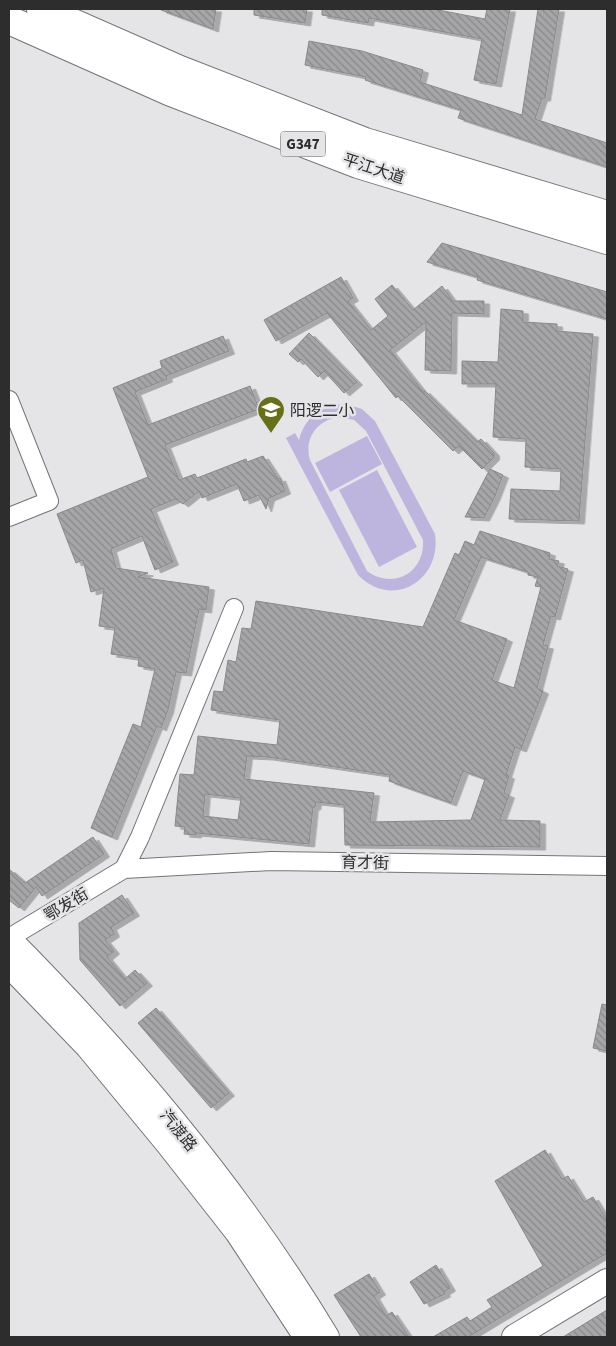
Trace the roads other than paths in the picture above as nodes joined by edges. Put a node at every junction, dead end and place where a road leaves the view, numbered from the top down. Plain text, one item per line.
1 (41, 9) edge
2 (77, 17) edge
3 (9, 20) edge
4 (607, 215) edge
5 (607, 240) edge
6 (9, 400) edge
7 (9, 517) edge
8 (234, 608) dead end
9 (607, 866) edge
10 (124, 869) junction
11 (9, 939) edge
12 (9, 965) edge
13 (607, 1281) edge
14 (306, 1337) edge
15 (327, 1337) edge
16 (514, 1337) edge

1 - 2 highway, 平江大道 / G347
2 - 4 highway, 平江大道 / G347
3 - 5 highway, 平江大道 / G347
6 - 7 street
8 - 10 street
9 - 10 street, 育才街
10 - 11 street, 鄂发街
11 - 15 street, 汽渡路
12 - 14 street, 汽渡路
13 - 16 street

